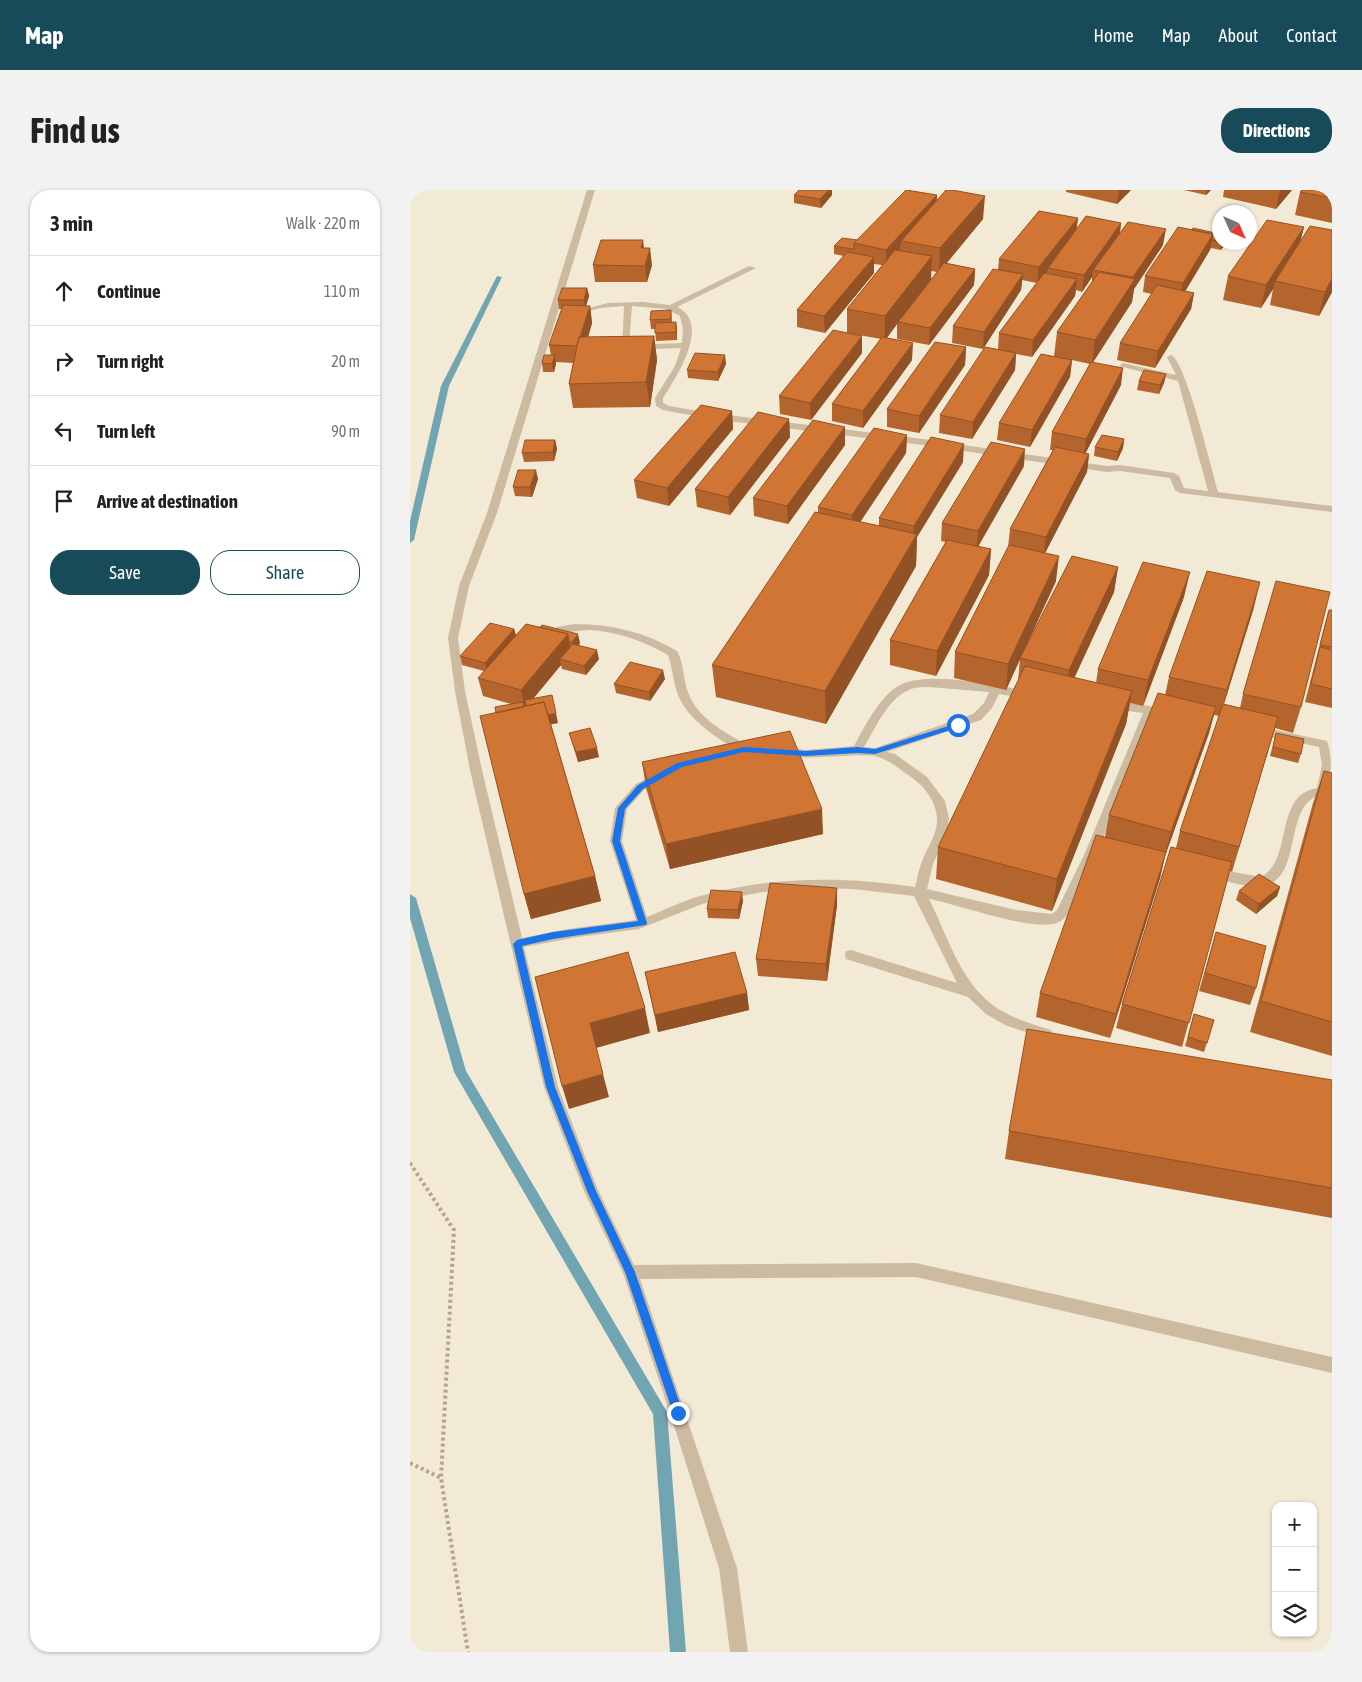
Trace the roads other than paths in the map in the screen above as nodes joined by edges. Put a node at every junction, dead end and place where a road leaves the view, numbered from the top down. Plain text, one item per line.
1 (591, 190) edge
2 (752, 268) dead end
3 (628, 304) junction
4 (670, 308) junction
5 (560, 317) junction
6 (686, 345) junction
7 (625, 348) junction
8 (618, 355) edge
9 (1171, 357) dead end
10 (1123, 366) edge
11 (1182, 379) junction
12 (1214, 494) junction
13 (1332, 509) edge
14 (561, 628) edge
15 (996, 690) junction
16 (1044, 696) edge
17 (1102, 704) edge
18 (1150, 710) junction
19 (1168, 713) edge
20 (1243, 727) edge
21 (857, 750) junction
22 (771, 751) edge
23 (875, 752) junction
24 (726, 754) edge
25 (672, 770) edge
26 (1326, 790) edge
27 (1196, 871) edge
28 (920, 893) junction
29 (643, 923) junction
30 (517, 944) junction
31 (851, 954) dead end
32 (968, 992) junction
33 (1046, 1034) edge
34 (630, 1272) junction
35 (1332, 1365) edge
36 (739, 1652) edge

1 - 5 street
2 - 4 street
3 - 4 street
3 - 5 street
3 - 7 street
4 - 6 street
5 - 30 street
6 - 7 street
6 - 12 street
7 - 8 street
9 - 11 street
10 - 11 street
11 - 12 street
12 - 13 street
14 - 24 street
15 - 16 street
15 - 21 street
15 - 23 street
17 - 18 street
18 - 19 street
18 - 28 street
20 - 26 street
21 - 22 street
21 - 23 street
23 - 28 street
25 - 29 street
26 - 27 street
28 - 29 street
28 - 32 street
29 - 30 street
30 - 34 street
31 - 32 street
32 - 33 street
34 - 35 street
34 - 36 street

